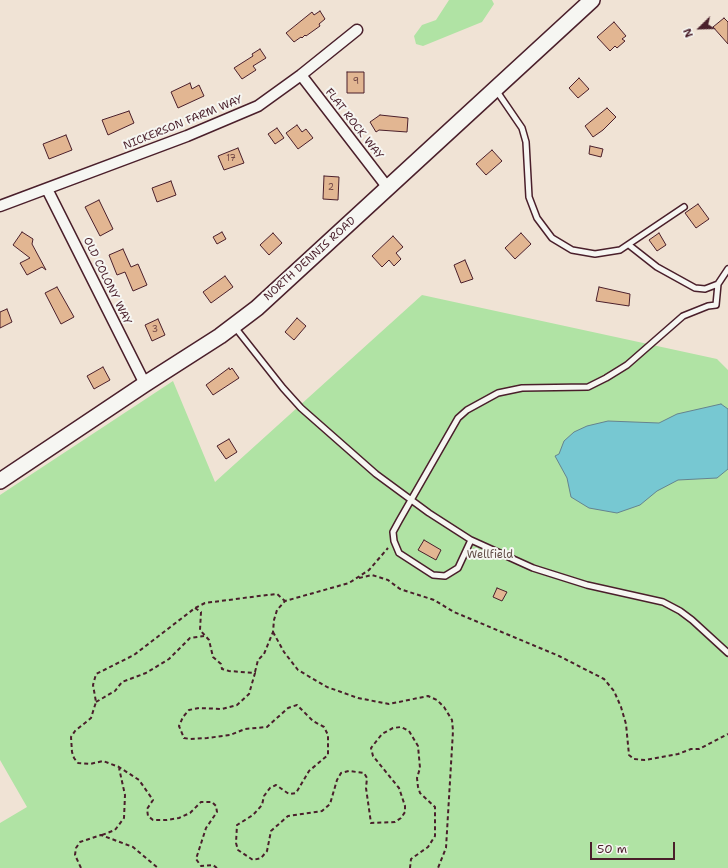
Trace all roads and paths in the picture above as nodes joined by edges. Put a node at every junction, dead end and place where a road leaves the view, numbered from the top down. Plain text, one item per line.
1 (592, 0) edge
2 (357, 30) dead end
3 (301, 75) junction
4 (496, 89) junction
5 (388, 188) junction
6 (47, 189) junction
7 (0, 206) edge
8 (684, 207) dead end
9 (629, 245) junction
10 (728, 269) edge
11 (718, 284) junction
12 (234, 326) junction
13 (145, 384) junction
14 (0, 481) edge
15 (410, 500) junction
16 (471, 540) junction
17 (394, 541) junction
18 (359, 578) junction
19 (285, 601) junction
20 (195, 608) junction
21 (273, 632) junction
22 (204, 636) junction
23 (728, 653) edge
24 (255, 673) junction
25 (96, 702) junction
26 (728, 734) edge
27 (119, 767) junction
28 (101, 835) junction
29 (81, 868) edge
30 (158, 868) edge
31 (217, 868) edge
32 (410, 868) edge
33 (438, 868) edge

1 - 4 main road, NORTH DENNIS ROAD
2 - 3 street, NICKERSON FARM WAY
3 - 5 street, FLAT ROCK WAY
3 - 6 street, NICKERSON FARM WAY
4 - 5 main road, NORTH DENNIS ROAD
4 - 9 lane
5 - 12 main road, NORTH DENNIS ROAD
6 - 7 street, NICKERSON FARM WAY
6 - 13 street, OLD COLONY WAY
8 - 9 lane
9 - 11 lane
10 - 11 lane
11 - 15 lane
12 - 13 main road, NORTH DENNIS ROAD
12 - 15 lane
13 - 14 main road, NORTH DENNIS ROAD
15 - 16 lane
15 - 17 lane
16 - 17 lane
16 - 23 lane
17 - 18 path
18 - 19 path
18 - 26 path
19 - 20 path
19 - 21 path
20 - 22 path
20 - 25 path
21 - 24 path
21 - 33 path
22 - 24 path
22 - 25 path
24 - 32 path
25 - 27 path
27 - 28 path
27 - 31 path
28 - 29 path
28 - 30 path

